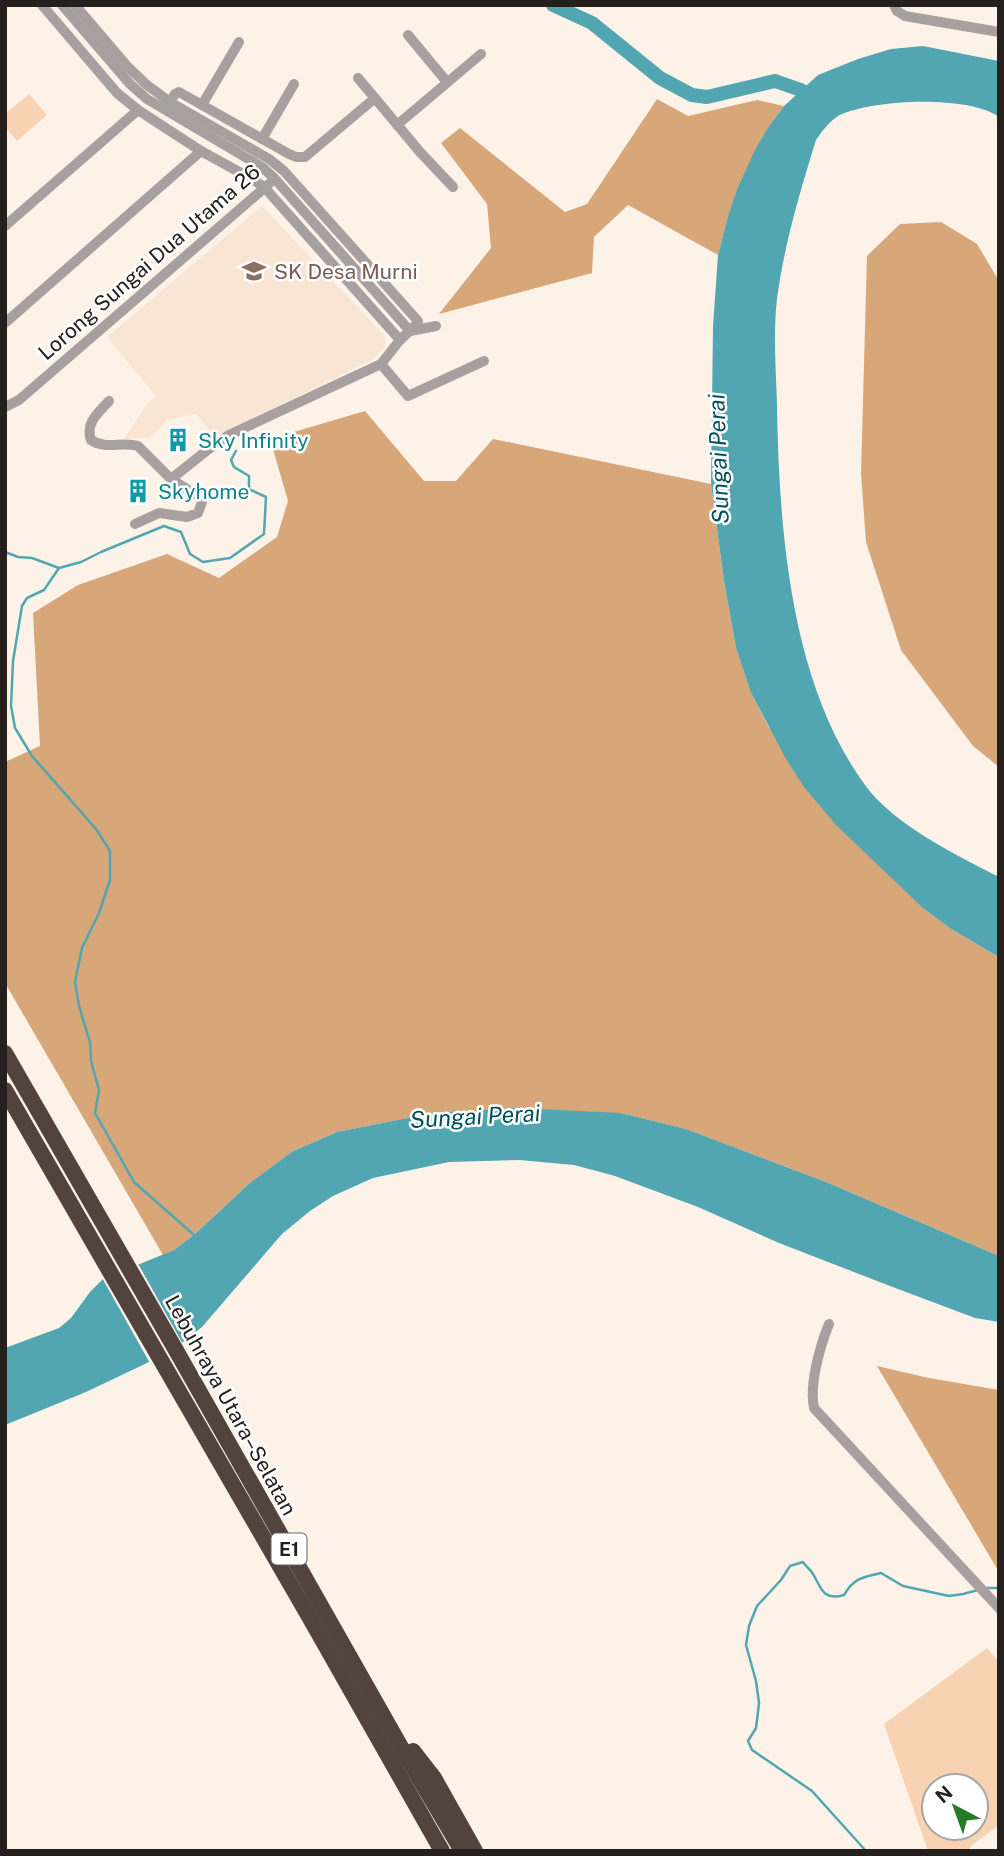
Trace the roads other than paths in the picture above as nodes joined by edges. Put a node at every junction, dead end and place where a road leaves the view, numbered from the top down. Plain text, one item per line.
1 (42, 5) edge
2 (62, 5) edge
3 (75, 5) edge
4 (894, 5) edge
5 (85, 24) junction
6 (999, 32) edge
7 (408, 35) dead end
8 (239, 41) dead end
9 (75, 42) junction
10 (481, 54) dead end
11 (358, 78) dead end
12 (447, 82) junction
13 (294, 85) dead end
14 (375, 98) junction
15 (170, 102) junction
16 (202, 105) junction
17 (138, 110) junction
18 (397, 125) junction
19 (262, 139) junction
20 (201, 151) junction
21 (284, 171) junction
22 (275, 179) junction
23 (453, 187) dead end
24 (265, 188) junction
25 (5, 226) edge
26 (5, 323) edge
27 (436, 326) dead end
28 (410, 331) junction
29 (400, 340) junction
30 (484, 361) dead end
31 (381, 364) junction
32 (109, 401) dead end
33 (5, 407) edge
34 (171, 480) junction
35 (135, 524) dead end
36 (5, 1053) edge
37 (5, 1090) edge
38 (829, 1324) dead end
39 (987, 1592) edge
40 (999, 1608) edge
41 (370, 1693) junction
42 (442, 1851) edge
43 (462, 1851) edge
44 (475, 1851) edge

1 - 9 street
2 - 5 street
3 - 5 street
4 - 6 street
5 - 9 street
5 - 15 street
5 - 22 street
7 - 12 street
8 - 16 street
9 - 17 street
10 - 12 street
11 - 14 street
12 - 18 street
13 - 19 street
14 - 18 street
14 - 19 street
15 - 16 street
15 - 21 street
16 - 19 street
17 - 20 street
17 - 25 street
18 - 23 street
20 - 24 street
20 - 26 street
21 - 22 street, Lorong Sungai Dua Utama 26
21 - 28 street
22 - 24 street, Lorong Sungai Dua Utama 26
22 - 28 street
24 - 29 street
24 - 33 street, Lorong Sungai Dua Utama 26
27 - 28 street
28 - 29 street
29 - 31 street
30 - 31 street
31 - 34 street
32 - 34 street
34 - 35 street
36 - 41 highway, Lebuhraya Utara–Selatan / E1
37 - 42 highway, Lebuhraya Utara–Selatan / E1
38 - 39 street
39 - 40 street
41 - 43 highway, Lebuhraya Utara–Selatan / E1
41 - 44 highway

